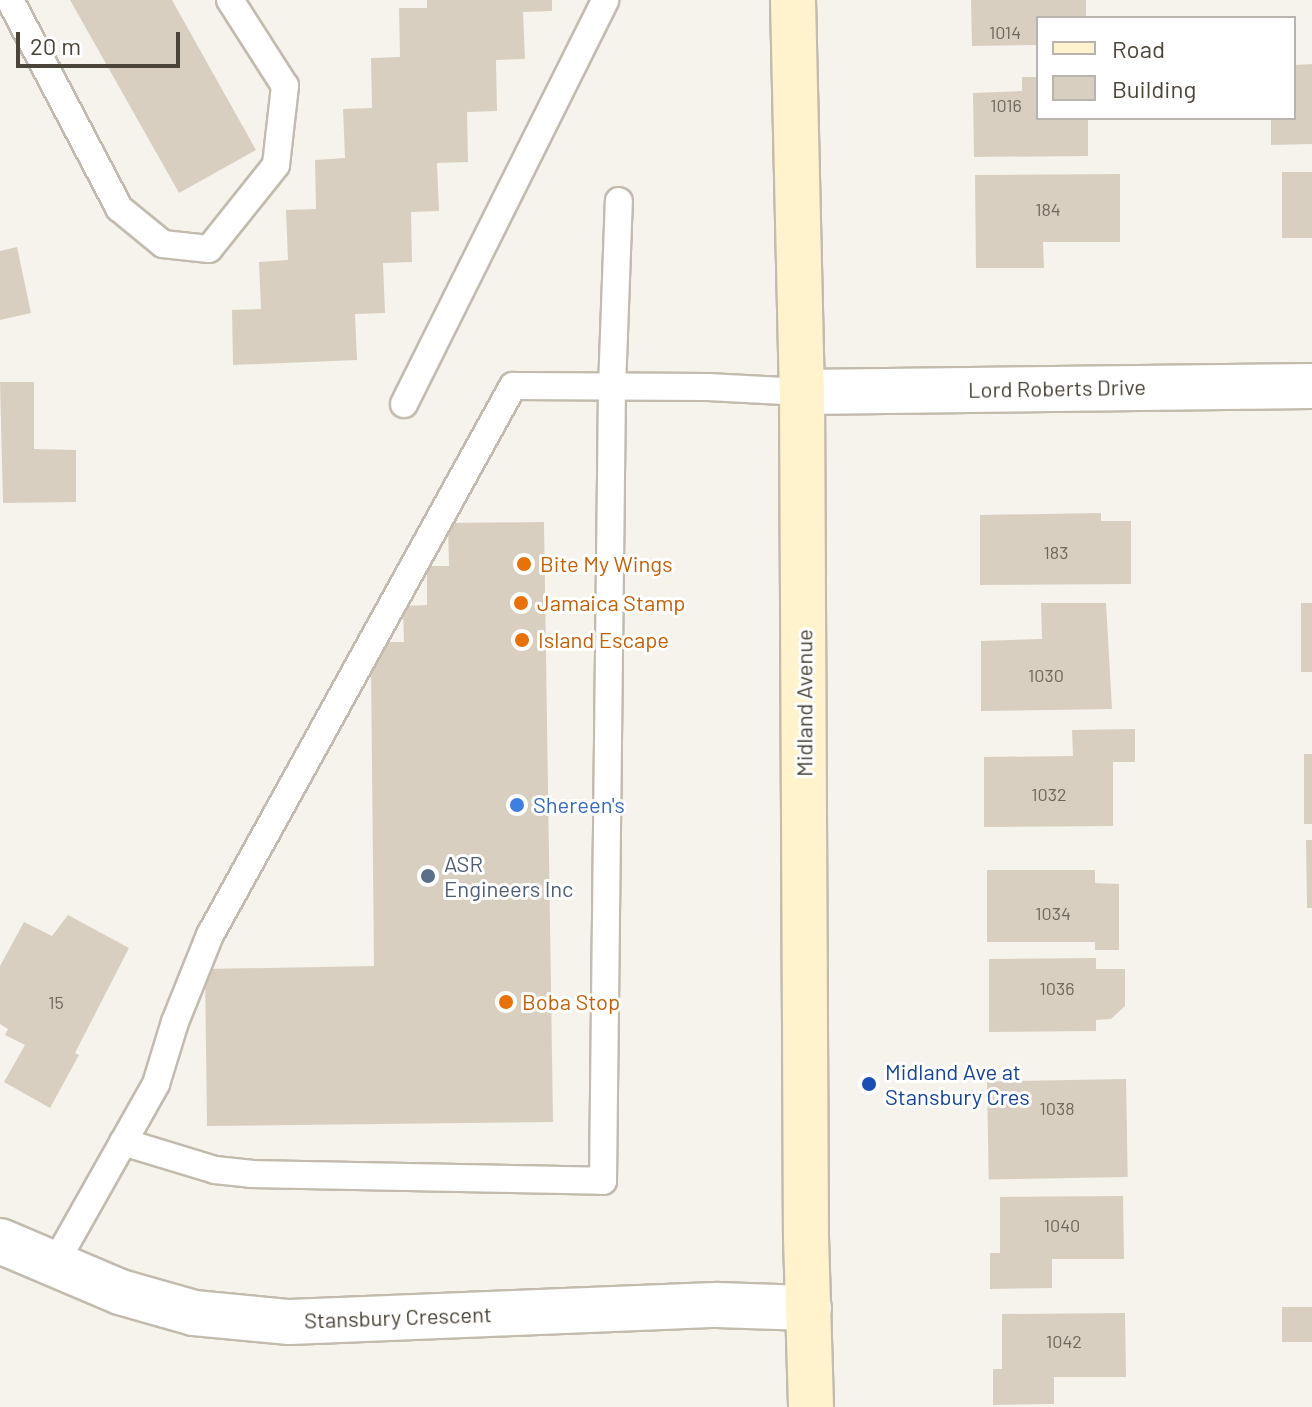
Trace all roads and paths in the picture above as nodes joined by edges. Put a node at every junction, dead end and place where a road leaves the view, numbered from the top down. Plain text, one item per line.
1 (10, 0) edge
2 (230, 0) edge
3 (605, 0) edge
4 (793, 0) edge
5 (619, 201) dead end
6 (1312, 386) edge
7 (612, 388) junction
8 (802, 392) junction
9 (404, 404) dead end
10 (123, 1142) junction
11 (0, 1241) edge
12 (54, 1265) junction
13 (809, 1308) junction
14 (811, 1407) edge

1 - 2 lane
3 - 9 lane
4 - 8 main road, Midland Avenue
5 - 7 lane
6 - 8 street, Lord Roberts Drive
7 - 8 lane
7 - 10 lane
7 - 10 lane
8 - 13 main road, Midland Avenue
10 - 12 lane
11 - 12 street, Stansbury Crescent
12 - 13 street, Stansbury Crescent
13 - 14 main road, Midland Avenue

